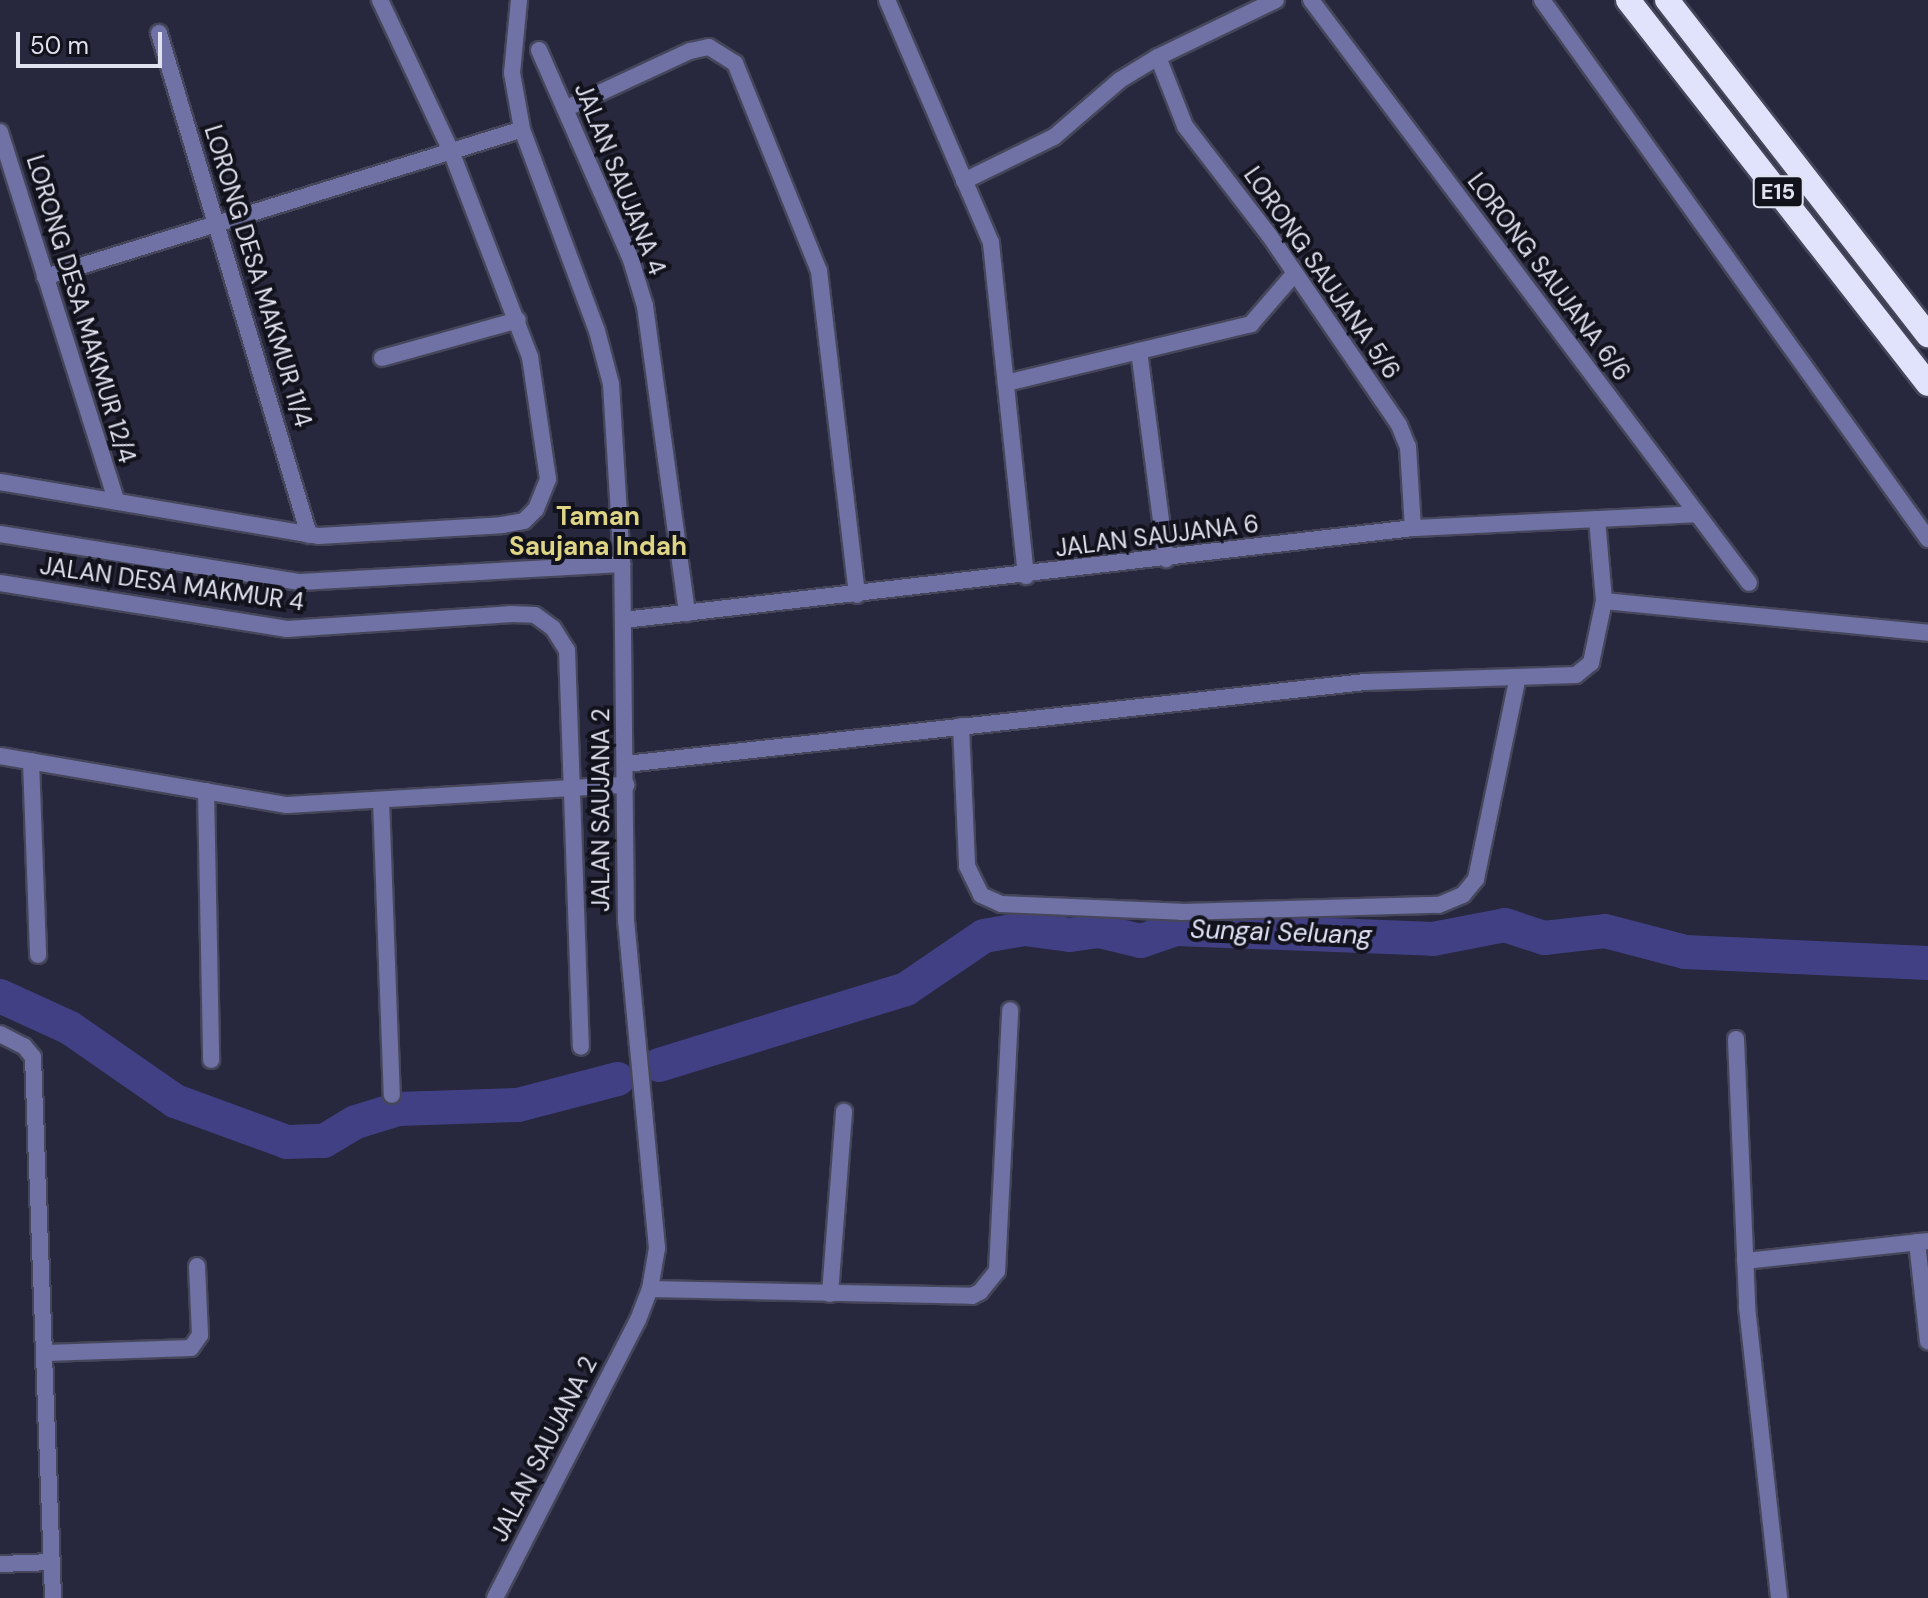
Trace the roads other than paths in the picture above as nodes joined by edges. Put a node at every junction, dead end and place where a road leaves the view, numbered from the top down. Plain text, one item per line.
1 (380, 0) edge
2 (519, 0) edge
3 (1276, 0) edge
4 (1311, 0) edge
5 (1542, 0) edge
6 (1628, 0) edge
7 (1667, 0) edge
8 (889, 1) edge
9 (159, 33) dead end
10 (539, 50) dead end
11 (1158, 57) junction
12 (567, 108) junction
13 (522, 129) junction
14 (0, 132) edge
15 (451, 151) junction
16 (964, 181) junction
17 (218, 223) junction
18 (1295, 273) junction
19 (45, 277) junction
20 (518, 320) junction
21 (1928, 335) edge
22 (1139, 351) junction
23 (382, 358) dead end
24 (1006, 383) junction
25 (1928, 384) edge
26 (0, 482) edge
27 (116, 501) junction
28 (1697, 514) junction
29 (1597, 519) junction
30 (1413, 528) junction
31 (0, 534) edge
32 (309, 535) junction
33 (1928, 539) edge
34 (1166, 559) junction
35 (622, 564) junction
36 (1026, 576) junction
37 (0, 583) edge
38 (1749, 583) dead end
39 (857, 595) junction
40 (1604, 601) junction
41 (687, 613) junction
42 (624, 620) junction
43 (1928, 633) edge
44 (1518, 677) junction
45 (961, 726) junction
46 (0, 756) edge
47 (31, 761) junction
48 (626, 764) junction
49 (626, 785) junction
50 (576, 788) junction
51 (206, 791) junction
52 (381, 800) junction
53 (38, 955) dead end
54 (1010, 1010) dead end
55 (0, 1034) edge
56 (1736, 1039) dead end
57 (581, 1047) dead end
58 (211, 1060) dead end
59 (392, 1095) dead end
60 (844, 1112) dead end
61 (1922, 1242) edge
62 (1745, 1261) junction
63 (197, 1266) dead end
64 (650, 1289) junction
65 (830, 1294) junction
66 (1928, 1341) edge
67 (46, 1353) junction
68 (52, 1562) junction
69 (0, 1564) edge
70 (53, 1598) edge
71 (495, 1598) edge
72 (1779, 1598) edge

1 - 15 street
2 - 13 street, JALAN SAUJANA 2
3 - 11 street
4 - 28 street, LORONG SAUJANA 6/6
5 - 33 street
6 - 25 highway, E15
7 - 21 highway, E15
8 - 16 street
9 - 17 street, LORONG DESA MAKMUR 11/4
10 - 12 street, JALAN SAUJANA 4
11 - 16 street
11 - 18 street, LORONG SAUJANA 5/6
12 - 39 street
12 - 41 street, JALAN SAUJANA 4
13 - 15 street
13 - 35 street, JALAN SAUJANA 2
14 - 19 street, LORONG DESA MAKMUR 12/4
15 - 17 street
15 - 20 street
16 - 24 street
17 - 19 street
17 - 32 street, LORONG DESA MAKMUR 11/4
18 - 22 street
18 - 30 street, LORONG SAUJANA 5/6
19 - 27 street, LORONG DESA MAKMUR 12/4
20 - 23 street
20 - 32 street
22 - 24 street
22 - 34 street
24 - 36 street
26 - 27 street
27 - 32 street
28 - 29 street, JALAN SAUJANA 6
28 - 38 street, LORONG SAUJANA 6/6
29 - 30 street, JALAN SAUJANA 6
29 - 40 street
30 - 34 street, JALAN SAUJANA 6
31 - 35 street
34 - 36 street, JALAN SAUJANA 6
35 - 42 street, JALAN SAUJANA 2
36 - 39 street, JALAN SAUJANA 6
37 - 50 street, JALAN DESA MAKMUR 4
39 - 41 street, JALAN SAUJANA 6
40 - 43 street
40 - 44 street
41 - 42 street, JALAN SAUJANA 6
42 - 48 street, JALAN SAUJANA 2
44 - 45 street
44 - 45 street
45 - 48 street
46 - 47 street
47 - 51 street
47 - 53 street
48 - 49 street, JALAN SAUJANA 2
49 - 50 street
49 - 64 street, JALAN SAUJANA 2
50 - 52 street
50 - 57 street
51 - 52 street
51 - 58 street
52 - 59 street
54 - 65 street
55 - 67 street
56 - 62 street
60 - 65 street
61 - 62 street
61 - 66 street
62 - 72 street
63 - 67 street
64 - 65 street
64 - 71 street, JALAN SAUJANA 2
67 - 68 street
68 - 69 street
68 - 70 street

